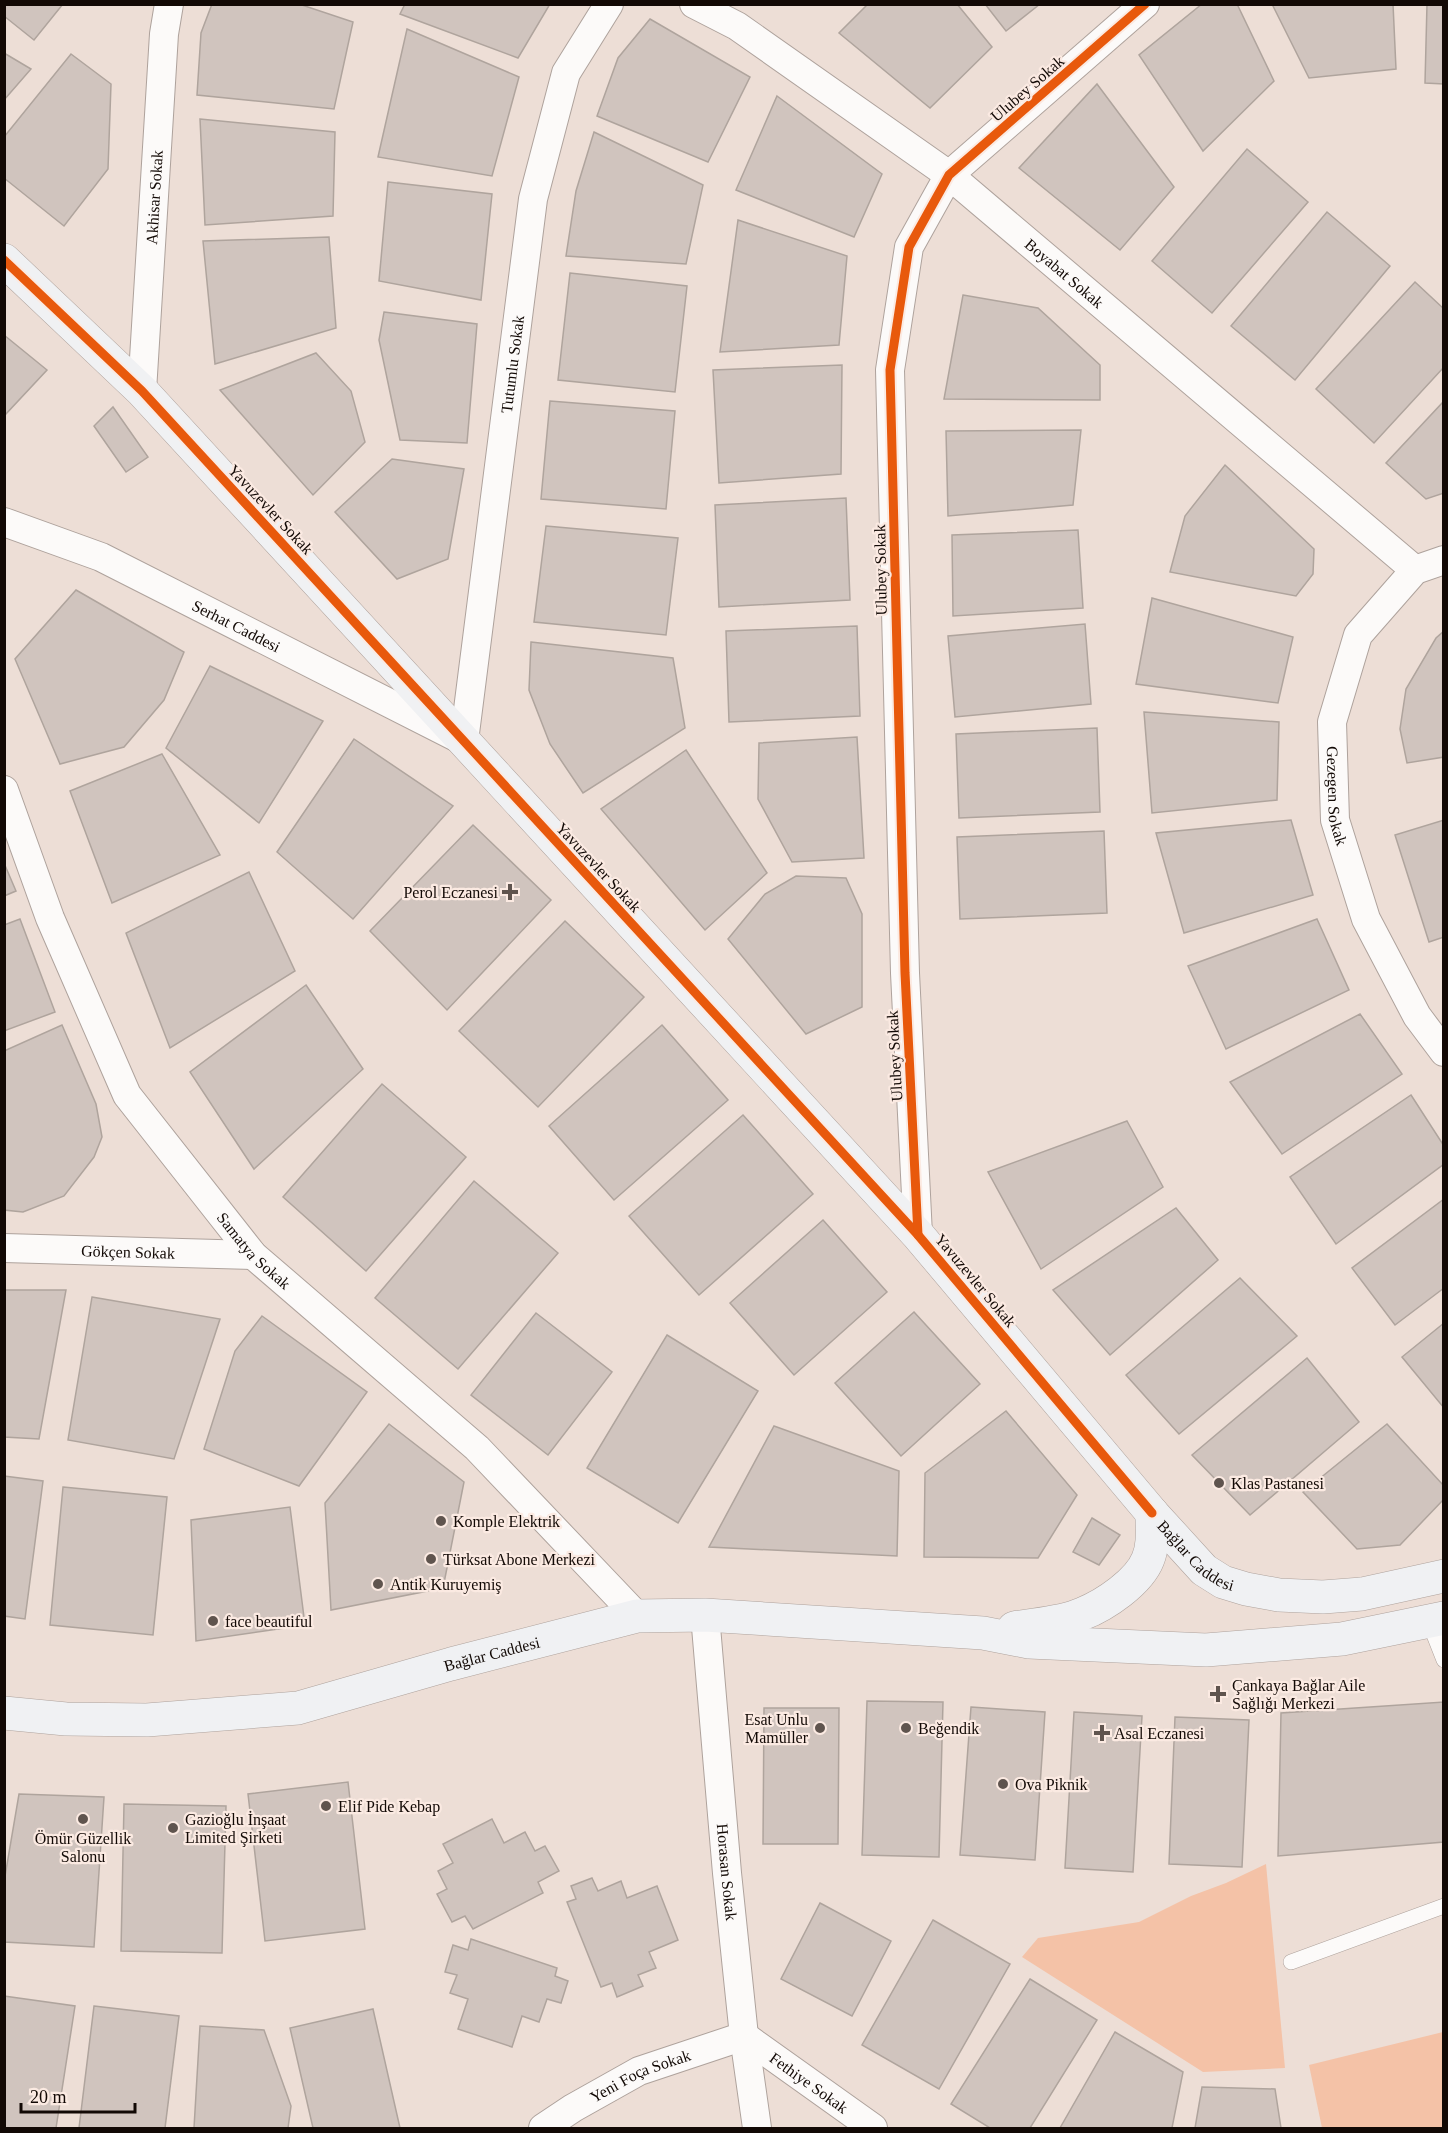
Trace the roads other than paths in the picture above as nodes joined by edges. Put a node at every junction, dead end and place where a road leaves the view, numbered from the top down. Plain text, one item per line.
1 (169, 4) edge
2 (609, 4) edge
3 (694, 4) edge
4 (1145, 4) edge
5 (949, 175) junction
6 (4, 260) edge
7 (142, 391) junction
8 (4, 522) edge
9 (1443, 560) edge
10 (1415, 570) junction
11 (464, 741) junction
12 (4, 790) edge
13 (1443, 1052) edge
14 (918, 1235) junction
15 (4, 1248) edge
16 (253, 1255) junction
17 (1152, 1513) junction
18 (1443, 1576) edge
19 (705, 1615) junction
20 (637, 1616) junction
21 (1436, 1620) edge
22 (983, 1633) junction
23 (1443, 1660) edge
24 (4, 1713) edge
25 (1443, 1906) edge
26 (1291, 1962) dead end
27 (744, 2036) junction
28 (543, 2128) edge
29 (758, 2128) edge
30 (873, 2128) edge

1 - 7 street, Akhisar Sokak
2 - 11 street, Tutumlu Sokak
3 - 5 street, Boyabat Sokak
4 - 5 street, Ulubey Sokak
5 - 10 street, Boyabat Sokak
5 - 14 street, Ulubey Sokak
6 - 7 main road, Yavuzevler Sokak
7 - 11 main road, Yavuzevler Sokak
8 - 11 street, Serhat Caddesi
9 - 10 street, Gezegen Sokak
10 - 13 street, Gezegen Sokak
11 - 14 main road, Yavuzevler Sokak
12 - 16 street, Samatya Sokak
14 - 17 main road, Yavuzevler Sokak
15 - 16 street, Gökçen Sokak
16 - 20 street, Samatya Sokak
17 - 18 main road, Bağlar Caddesi
17 - 22 main road, Bağlar Caddesi
19 - 20 main road, Bağlar Caddesi
19 - 22 main road, Bağlar Caddesi
19 - 27 street, Horasan Sokak
20 - 24 main road, Bağlar Caddesi
21 - 22 main road, Bağlar Caddesi
21 - 23 lane
25 - 26 lane
27 - 28 street, Yeni Foça Sokak
27 - 29 street, Horasan Sokak
27 - 30 street, Fethiye Sokak

